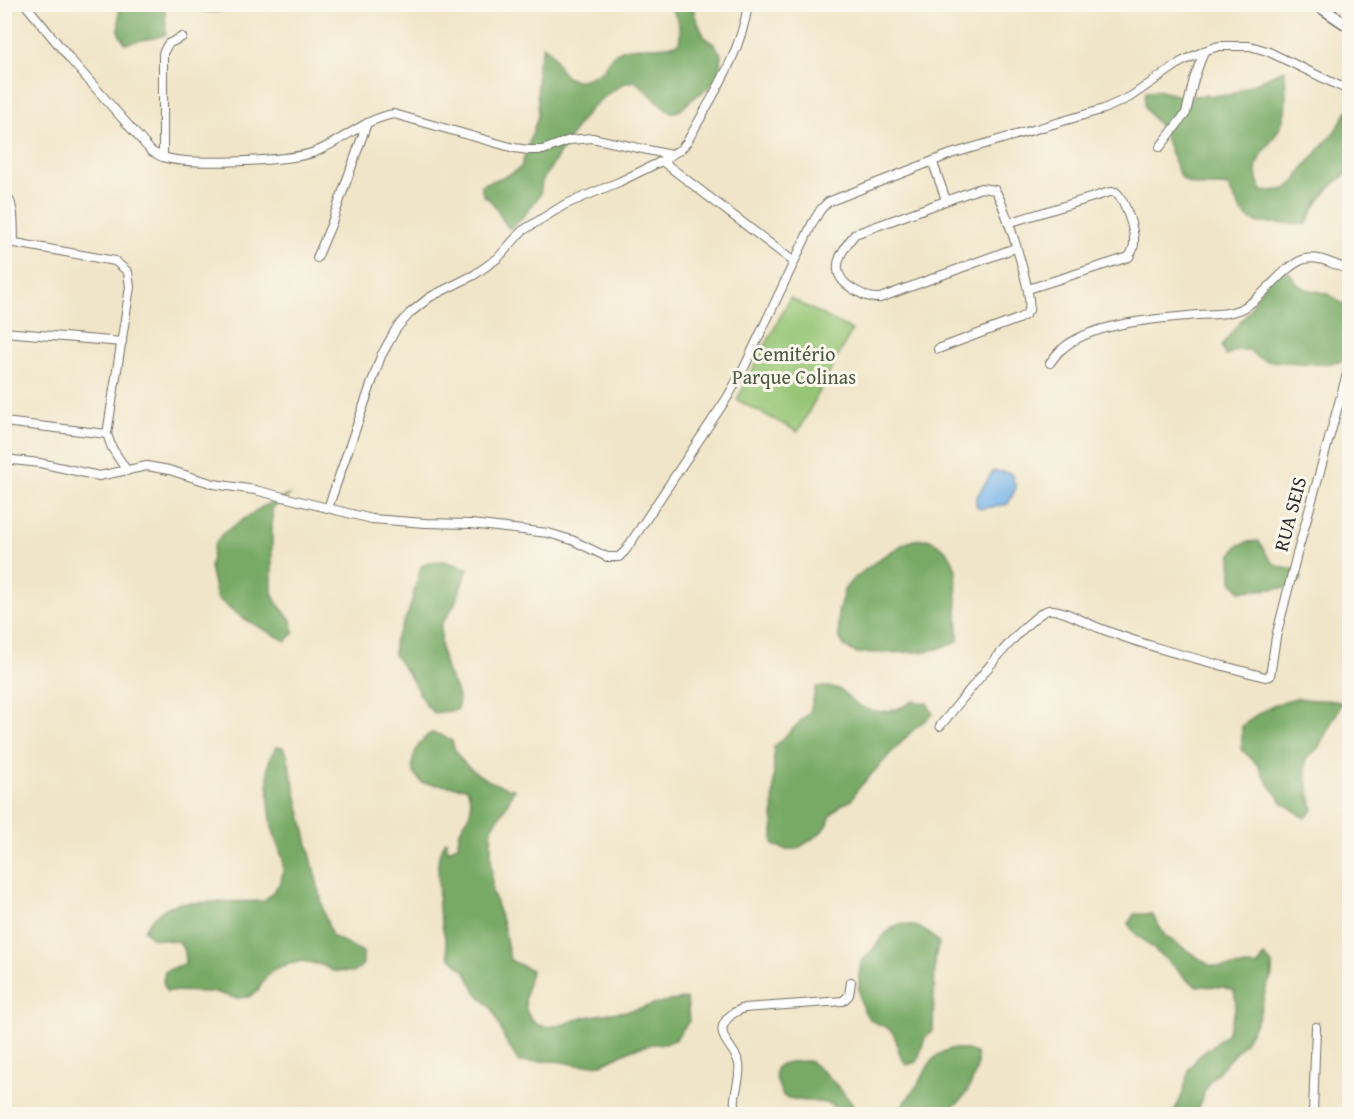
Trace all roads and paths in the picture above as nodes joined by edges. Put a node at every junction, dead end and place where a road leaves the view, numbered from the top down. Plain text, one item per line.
1 (25, 4) edge
2 (748, 4) edge
3 (1316, 4) edge
4 (1349, 28) edge
5 (182, 37) dead end
6 (1204, 51) junction
7 (1350, 91) edge
8 (367, 123) junction
9 (1160, 147) dead end
10 (671, 155) junction
11 (163, 157) junction
12 (663, 161) junction
13 (933, 163) junction
14 (4, 192) edge
15 (946, 200) junction
16 (1008, 223) junction
17 (4, 241) edge
18 (14, 242) junction
19 (1015, 248) junction
20 (317, 258) dead end
21 (794, 262) junction
22 (1350, 270) edge
23 (1028, 289) junction
24 (4, 332) edge
25 (122, 342) junction
26 (938, 349) dead end
27 (1050, 363) dead end
28 (1350, 363) edge
29 (4, 422) edge
30 (107, 434) junction
31 (4, 459) edge
32 (126, 471) junction
33 (328, 508) junction
34 (940, 726) dead end
35 (851, 982) dead end
36 (1316, 1028) dead end
37 (737, 1114) edge
38 (1313, 1114) edge

1 - 11 street
2 - 10 street
3 - 4 main road
5 - 11 street
6 - 7 street
6 - 9 street
6 - 13 street
8 - 10 street
8 - 11 street
8 - 20 street
10 - 12 street
12 - 21 street
12 - 33 street
13 - 15 street
13 - 21 street
14 - 18 street
15 - 16 street
15 - 19 street
16 - 19 street
16 - 23 street
17 - 18 street
18 - 25 street
19 - 23 street
21 - 33 street
22 - 27 street
23 - 26 street
24 - 25 street
25 - 30 street
28 - 34 street, RUA SEIS
29 - 30 street
30 - 32 street
31 - 32 street
32 - 33 street
35 - 37 street
36 - 38 street

